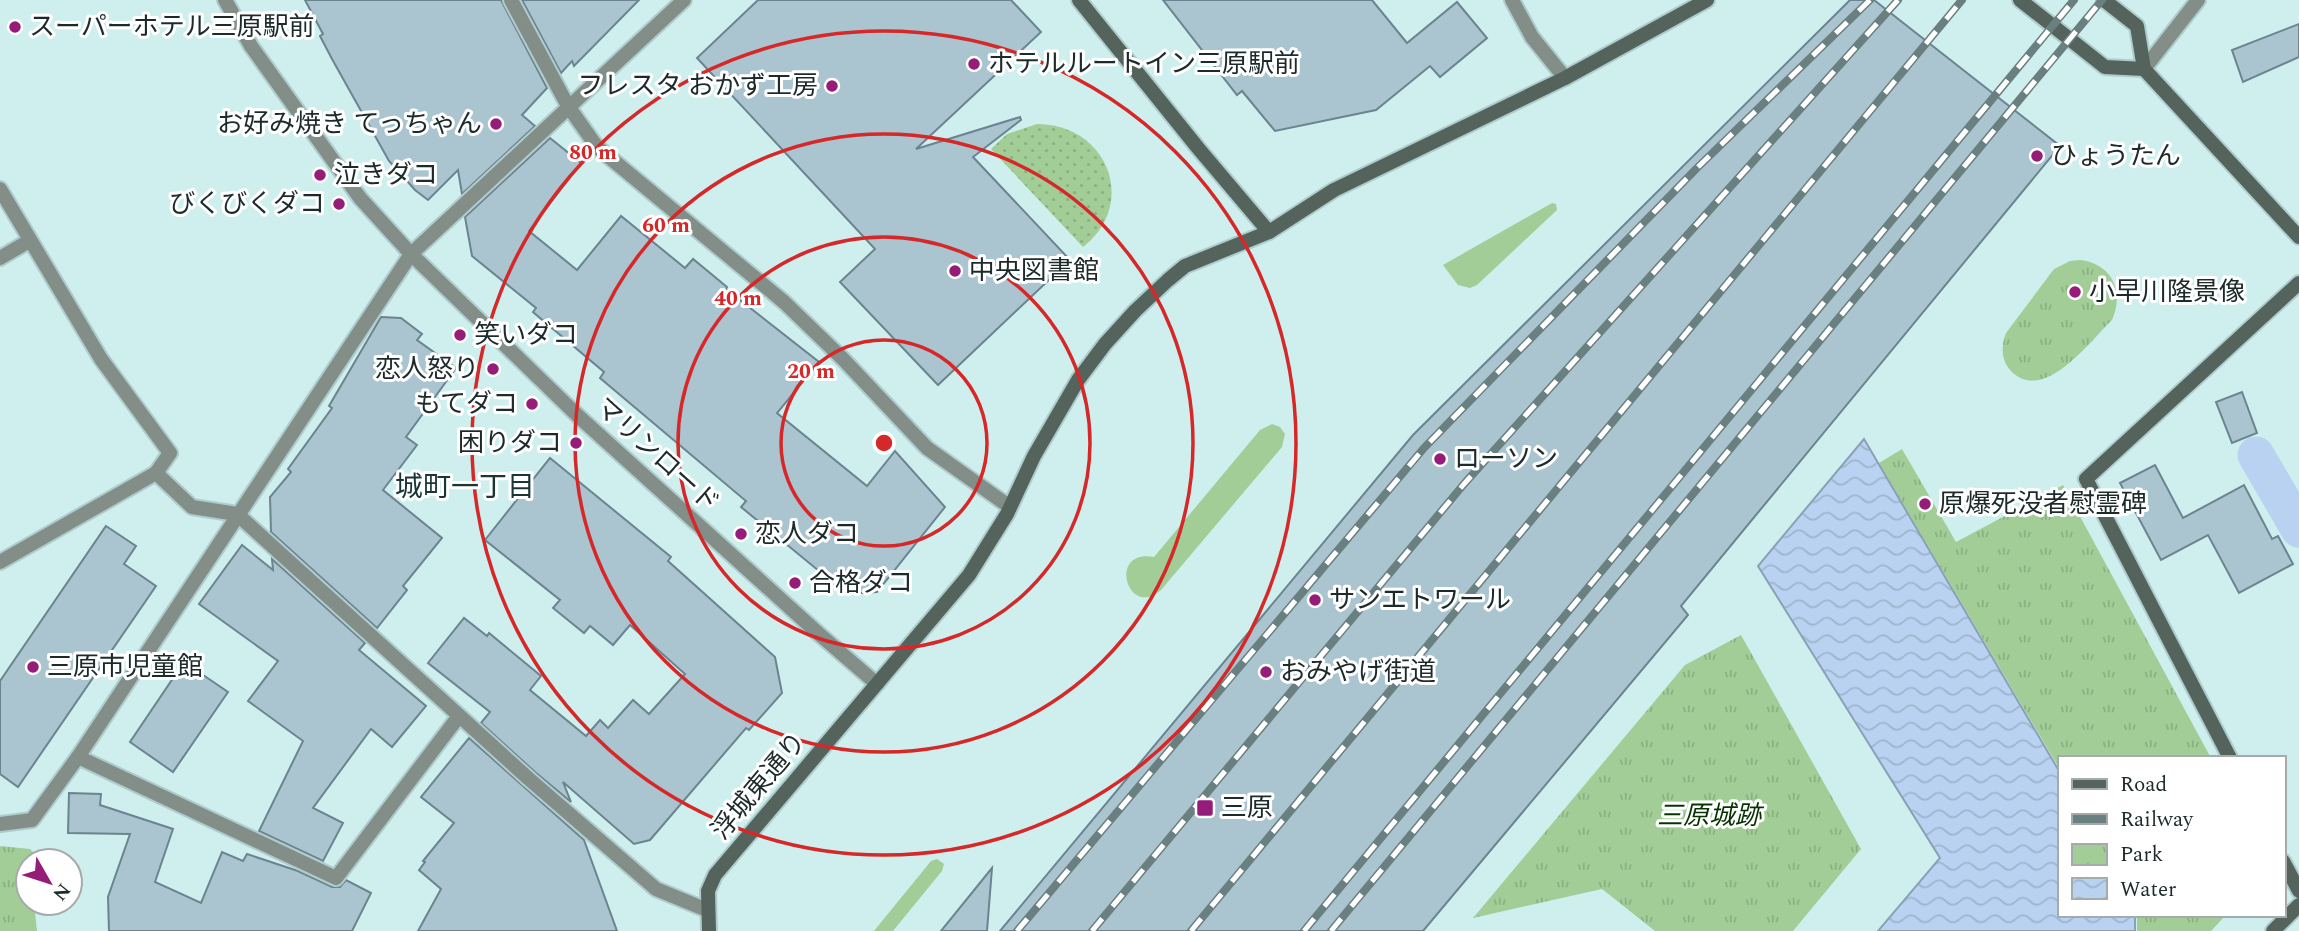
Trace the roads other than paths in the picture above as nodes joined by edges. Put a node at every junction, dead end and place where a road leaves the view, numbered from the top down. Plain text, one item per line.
1 (225, 0) edge
2 (510, 0) edge
3 (684, 0) edge
4 (1079, 0) edge
5 (1512, 0) edge
6 (1707, 0) edge
7 (2020, 0) edge
8 (2104, 0) edge
9 (2198, 0) edge
10 (2144, 69) junction
11 (1565, 78) junction
12 (568, 106) junction
13 (0, 189) edge
14 (1269, 232) junction
15 (2299, 237) edge
16 (30, 241) junction
17 (411, 254) junction
18 (0, 258) edge
19 (2299, 284) edge
20 (156, 473) junction
21 (1010, 507) junction
22 (237, 514) junction
23 (0, 562) edge
24 (877, 684) junction
25 (459, 716) junction
26 (2229, 756) edge
27 (78, 757) junction
28 (0, 824) edge
29 (2285, 865) edge
30 (2299, 891) edge
31 (2299, 905) edge
32 (707, 910) junction
33 (709, 931) edge
34 (2273, 931) edge

1 - 17 street, マリンロード
2 - 12 street
3 - 12 street
4 - 14 street
5 - 11 street
6 - 11 street, 浮城東通り
7 - 10 street
8 - 10 street
9 - 10 street
10 - 15 street
11 - 14 street, 浮城東通り
12 - 17 street
12 - 21 street
13 - 16 street
14 - 21 street, 浮城東通り
16 - 18 street
16 - 20 street
17 - 22 street
17 - 24 street, マリンロード
19 - 26 street
20 - 22 street
20 - 23 street
21 - 24 street, 浮城東通り
22 - 25 street
22 - 27 street
24 - 32 street, 浮城東通り
25 - 27 street
25 - 32 street
27 - 28 street
29 - 30 street
31 - 34 street
32 - 33 street, 浮城東通り

